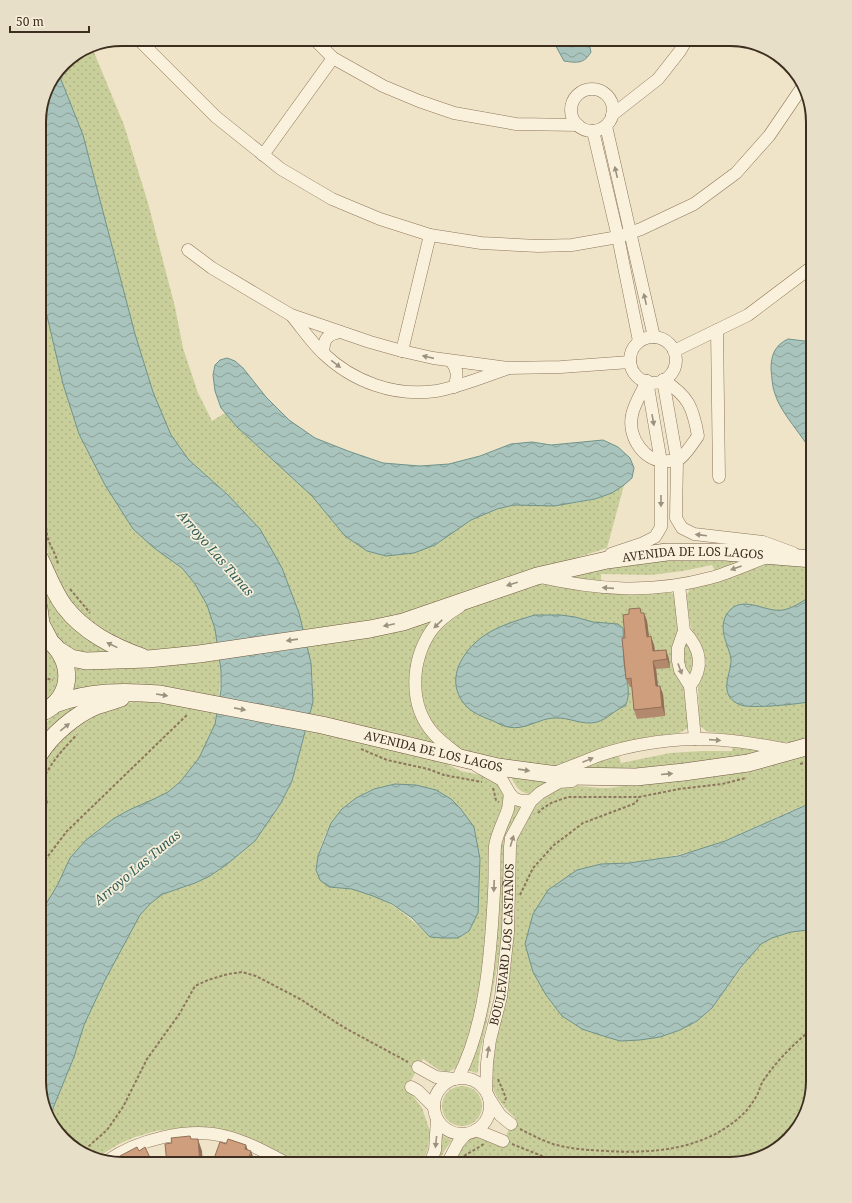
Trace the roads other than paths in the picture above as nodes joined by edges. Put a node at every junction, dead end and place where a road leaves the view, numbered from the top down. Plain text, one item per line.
1 (145, 46) edge
2 (321, 46) edge
3 (683, 46) edge
4 (333, 58) junction
5 (799, 91) edge
6 (606, 95) junction
7 (637, 95) junction
8 (572, 108) junction
9 (612, 115) junction
10 (546, 125) junction
11 (578, 125) junction
12 (606, 126) junction
13 (593, 131) junction
14 (263, 155) junction
15 (630, 233) junction
16 (430, 235) junction
17 (618, 237) junction
18 (188, 250) dead end
19 (806, 273) edge
20 (291, 315) junction
21 (717, 330) junction
22 (340, 332) junction
23 (654, 337) junction
24 (639, 341) junction
25 (402, 351) junction
26 (674, 351) junction
27 (323, 353) junction
28 (451, 361) junction
29 (630, 362) junction
30 (508, 368) junction
31 (663, 380) junction
32 (647, 382) junction
33 (454, 387) junction
34 (677, 460) junction
35 (661, 462) junction
36 (719, 477) dead end
37 (772, 556) junction
38 (806, 557) edge
39 (806, 558) edge
40 (582, 565) junction
41 (46, 573) edge
42 (537, 576) junction
43 (679, 584) junction
44 (468, 600) junction
45 (684, 631) junction
46 (49, 641) edge
47 (148, 659) junction
48 (690, 686) junction
49 (138, 692) junction
50 (46, 713) edge
51 (695, 739) junction
52 (46, 746) edge
53 (806, 750) edge
54 (794, 758) junction
55 (464, 759) junction
56 (551, 774) junction
57 (636, 777) junction
58 (510, 794) junction
59 (531, 801) junction
60 (418, 1067) road end
61 (456, 1078) junction
62 (410, 1087) dead end
63 (487, 1094) junction
64 (434, 1107) junction
65 (437, 1119) junction
66 (511, 1124) road end
67 (471, 1132) junction
68 (503, 1141) road end
69 (114, 1157) edge
70 (274, 1157) edge
71 (432, 1157) edge
72 (451, 1157) edge

1 - 14 street
2 - 4 street
3 - 7 street
4 - 10 street
4 - 14 street
5 - 15 street
6 - 7 street
6 - 8 street
6 - 9 street
7 - 9 street
8 - 10 street
8 - 11 street
9 - 12 street
10 - 11 street
11 - 13 street
12 - 13 street
15 -> 12 street
13 - 17 street
14 - 16 street
15 - 17 street
23 -> 15 street
16 - 17 street
16 - 25 street
17 - 24 street
18 - 20 street
19 - 21 street
20 - 22 street
20 - 27 street
21 - 26 street
21 - 36 street
22 - 25 street
22 - 27 street
23 - 24 street
23 - 26 street
24 - 29 street
28 -> 25 street
26 - 31 street
27 -> 33 street
28 - 30 street
28 - 33 street
29 - 30 street
29 - 32 street
30 - 33 street
31 - 32 street
31 - 34 street
31 - 34 street
32 -> 35 street
32 - 35 street
34 - 35 street
38 -> 34 street
35 -> 40 street
37 - 39 street, AVENIDA DE LOS LAGOS
37 - 40 street, AVENIDA DE LOS LAGOS
37 -> 43 street
40 - 42 street, AVENIDA DE LOS LAGOS
47 -> 41 street
43 -> 42 street
42 -> 44 street, AVENIDA DE LOS LAGOS
43 - 45 street
44 -> 47 street, AVENIDA DE LOS LAGOS
44 -> 55 street
45 -> 48 street
45 - 48 street
46 - 47 street, AVENIDA DE LOS LAGOS
46 - 50 street
48 - 51 street
49 - 50 street, AVENIDA DE LOS LAGOS
52 -> 49 street
49 -> 55 street, AVENIDA DE LOS LAGOS
51 -> 54 street
56 -> 51 street
53 - 54 street, AVENIDA DE LOS LAGOS
57 -> 54 street, AVENIDA DE LOS LAGOS
55 -> 56 street, AVENIDA DE LOS LAGOS
55 - 58 street
56 - 57 street, AVENIDA DE LOS LAGOS
57 - 59 street, BOULEVARD LOS CASTAÑOS
58 - 59 street
58 -> 61 street, BOULEVARD LOS CASTAÑOS
63 -> 59 street, BOULEVARD LOS CASTAÑOS
60 - 61 street
61 - 63 street
61 - 64 street
62 - 64 street
63 - 66 street
63 - 67 street
64 - 65 street
65 - 67 street
65 -> 71 street
67 - 68 street
67 - 72 street
69 - 70 street

